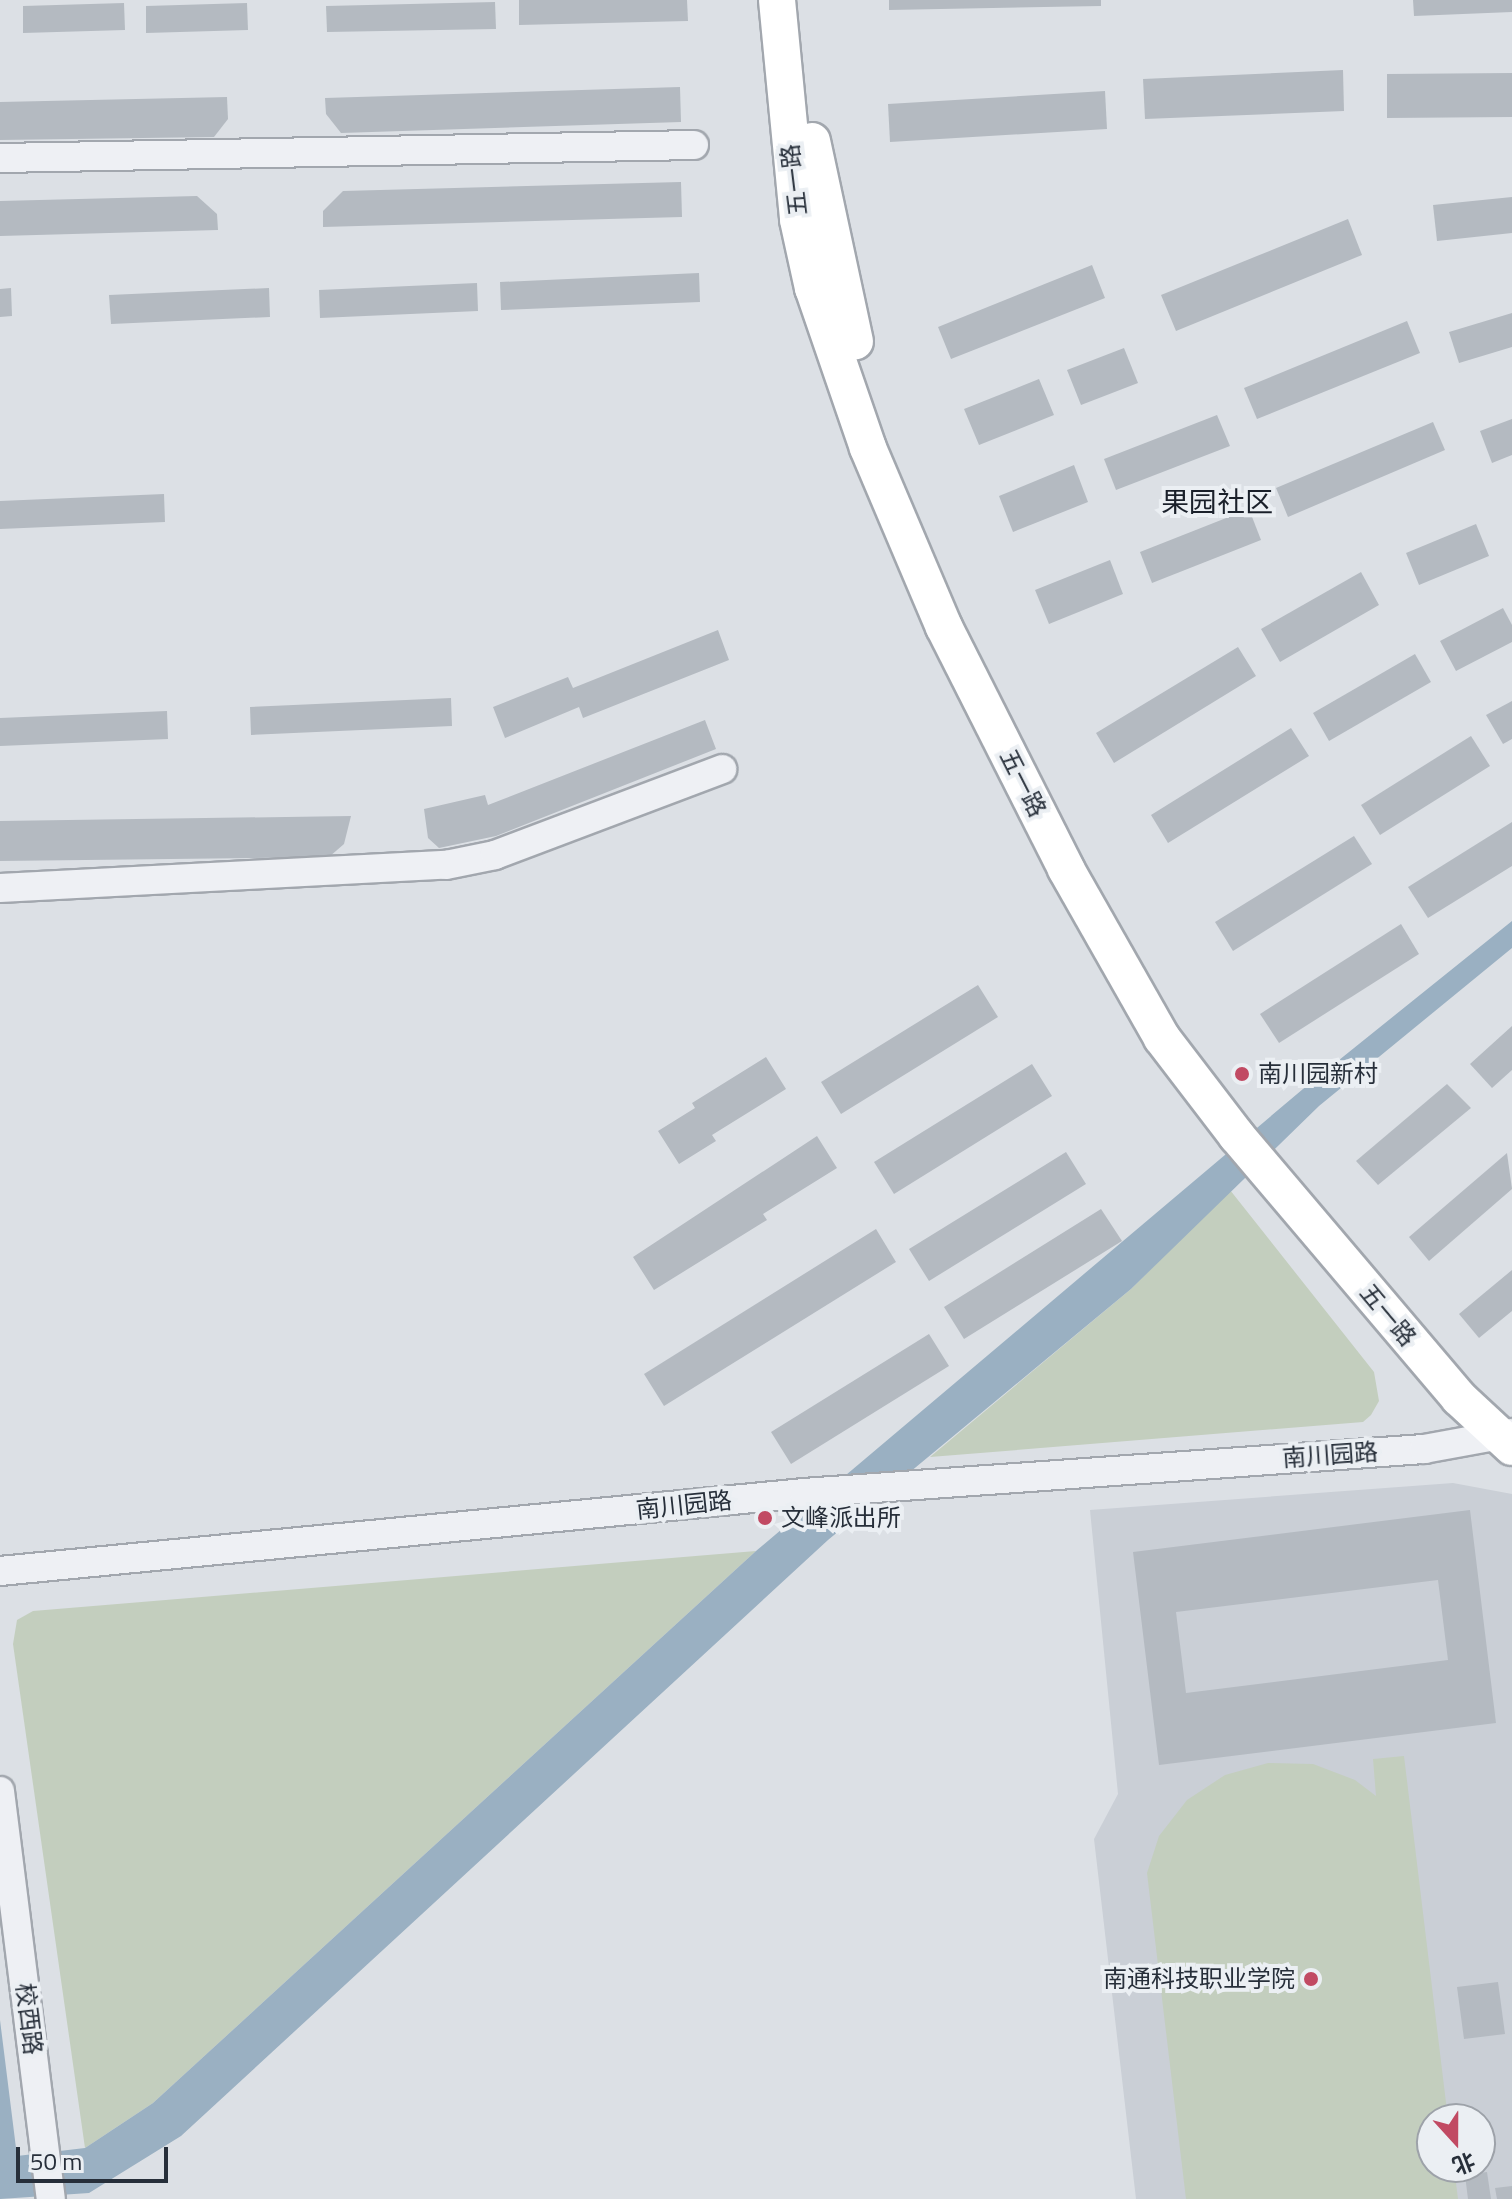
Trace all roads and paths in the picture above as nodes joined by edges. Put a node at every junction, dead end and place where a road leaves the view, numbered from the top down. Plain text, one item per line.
1 (777, 0) edge
2 (802, 0) edge
3 (694, 145) dead end
4 (0, 158) edge
5 (722, 769) dead end
6 (0, 888) edge
7 (1246, 1128) junction
8 (1508, 1435) edge
9 (0, 1571) edge
10 (0, 1791) edge
11 (51, 2199) edge

1 - 7 main road, 五一路
2 - 7 main road, 五一路
3 - 4 street
5 - 6 street
7 - 8 main road, 五一路
8 - 9 street, 南川园路
10 - 11 street, 校西路

